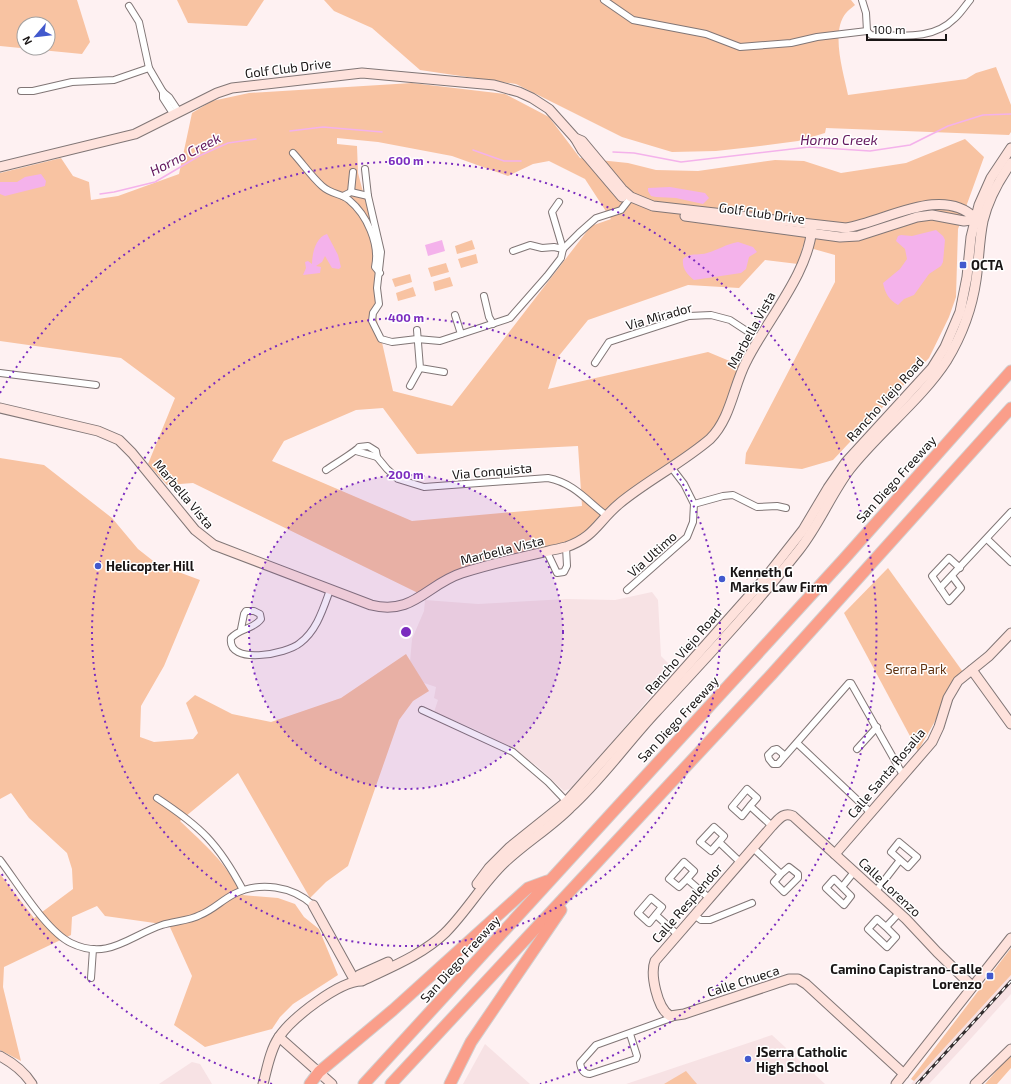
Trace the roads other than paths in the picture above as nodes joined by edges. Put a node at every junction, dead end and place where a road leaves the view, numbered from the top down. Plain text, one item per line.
1 (604, 0) edge
2 (862, 0) edge
3 (970, 0) edge
4 (129, 6) dead end
5 (867, 31) junction
6 (149, 68) junction
7 (21, 91) dead end
8 (177, 114) junction
9 (1011, 148) edge
10 (293, 153) dead end
11 (1011, 163) edge
12 (0, 166) edge
13 (365, 169) dead end
14 (353, 172) dead end
15 (351, 192) junction
16 (343, 196) junction
17 (368, 196) junction
18 (629, 199) junction
19 (558, 202) dead end
20 (979, 219) junction
21 (812, 230) junction
22 (564, 249) junction
23 (513, 251) dead end
24 (380, 274) junction
25 (484, 296) dead end
26 (455, 315) dead end
27 (493, 324) junction
28 (417, 330) dead end
29 (461, 334) junction
30 (417, 339) junction
31 (760, 339) junction
32 (594, 363) dead end
33 (420, 368) junction
34 (1011, 371) edge
35 (444, 372) dead end
36 (0, 373) edge
37 (96, 385) dead end
38 (410, 386) dead end
39 (0, 408) edge
40 (1011, 408) edge
41 (672, 467) junction
42 (326, 470) dead end
43 (694, 504) junction
44 (786, 508) dead end
45 (1011, 512) edge
46 (607, 516) junction
47 (987, 539) junction
48 (566, 547) junction
49 (547, 552) junction
50 (1011, 562) edge
51 (960, 568) junction
52 (952, 576) junction
53 (940, 588) junction
54 (330, 590) junction
55 (627, 590) dead end
56 (241, 629) dead end
57 (1011, 633) edge
58 (972, 670) junction
59 (422, 710) dead end
60 (1011, 724) edge
61 (877, 727) junction
62 (797, 743) junction
63 (857, 749) dead end
64 (783, 758) dead end
65 (903, 775) junction
66 (157, 798) dead end
67 (569, 804) junction
68 (750, 806) dead end
69 (870, 812) junction
70 (785, 814) joint
71 (772, 826) junction
72 (719, 842) dead end
73 (753, 848) junction
74 (835, 854) junction
75 (0, 860) edge
76 (900, 860) dead end
77 (740, 862) junction
78 (854, 872) junction
79 (781, 874) junction
80 (586, 875) junction
81 (687, 879) junction
82 (548, 881) junction
83 (842, 887) dead end
84 (243, 890) junction
85 (876, 891) junction
86 (709, 898) junction
87 (752, 903) dead end
88 (313, 905) joint
89 (899, 913) junction
90 (656, 915) junction
91 (694, 915) junction
92 (886, 927) junction
93 (677, 934) junction
94 (1011, 938) edge
95 (93, 949) junction
96 (91, 978) dead end
97 (355, 981) junction
98 (972, 986) junction
99 (675, 1017) junction
100 (630, 1034) junction
101 (279, 1037) junction
102 (1011, 1049) edge
103 (0, 1056) edge
104 (319, 1072) junction
105 (904, 1074) junction
106 (32, 1084) edge
107 (263, 1084) edge
108 (310, 1084) edge
109 (332, 1084) edge
110 (364, 1084) edge
111 (391, 1084) edge
112 (450, 1084) edge
113 (896, 1084) edge
114 (975, 1084) edge

1 - 5 street
2 - 5 street
3 - 5 street
4 - 6 street
6 - 7 street
6 - 8 street
8 - 12 street, Golf Club Drive
8 - 18 street, Golf Club Drive
9 - 20 street, Rancho Viejo Road
10 - 16 street
11 - 20 street, Rancho Viejo Road
13 - 17 street
14 - 15 street
15 - 16 street
15 - 17 street
16 - 24 street
17 - 24 street
18 - 21 street, Golf Club Drive
18 - 22 street
19 - 22 street
20 - 21 street, Golf Club Drive
20 - 67 street, Rancho Viejo Road
21 - 31 street, Marbella Vista
22 - 23 street
22 - 27 street
24 - 30 street
25 - 27 street
26 - 29 street
27 - 29 street
28 - 30 street
29 - 30 street
30 - 33 street
31 - 32 street, Via Mirador
31 - 41 street, Marbella Vista
33 - 35 street
33 - 38 street
34 - 82 highway, San Diego Freeway
36 - 37 street
39 - 54 street, Marbella Vista
40 - 80 highway
41 - 43 street
41 - 46 street, Marbella Vista
42 - 46 street, Via Conquista
43 - 44 street
43 - 55 street, Via Ultimo
45 - 47 street
46 - 48 street, Marbella Vista
47 - 50 street
47 - 51 street
48 - 49 street, Marbella Vista
48 - 49 street
49 - 54 street, Marbella Vista
51 - 52 street
51 - 53 street
52 - 53 street
52 - 53 street
54 - 56 street
57 - 58 street, Calle Santa Rosalia
58 - 60 street
58 - 65 street, Calle Santa Rosalia
59 - 67 street
61 - 62 street
61 - 63 street
61 - 65 street
62 - 64 street
62 - 69 street
65 - 69 street, Calle Santa Rosalia
66 - 84 street
67 - 97 street, Rancho Viejo Road
68 - 71 street
69 - 74 street, Calle Santa Rosalia
70 - 71 street, Calle Resplendor
70 - 74 street, Calle Lorenzo
71 - 73 street, Calle Resplendor
72 - 77 street
73 - 77 street, Calle Resplendor
73 - 79 street
74 - 78 street, Calle Lorenzo
75 - 95 street
76 - 85 street
77 - 86 street, Calle Resplendor
78 - 83 street
78 - 85 street, Calle Lorenzo
79 - 79 street
80 - 111 highway
80 - 112 highway
81 - 81 street
81 - 86 street
82 - 104 highway
82 - 110 highway, San Diego Freeway
84 - 88 street
84 - 95 street
85 - 89 street, Calle Lorenzo
86 - 91 street, Calle Resplendor
87 - 91 street
88 - 97 street
89 - 92 street
89 - 98 street, Calle Lorenzo
90 - 90 street
90 - 93 street
91 - 93 street, Calle Resplendor
92 - 92 street
93 - 99 street, Calle Resplendor
94 - 98 street
95 - 96 street
97 - 101 street, Rancho Viejo Road
98 - 105 street
99 - 100 street, Calle Chueca
99 - 105 street, Calle Chueca
100 - 100 street, Calle Chueca
101 - 104 street
101 - 107 street, Rancho Viejo Road
102 - 114 street
103 - 106 street
104 - 108 highway
104 - 109 street
105 - 113 street

